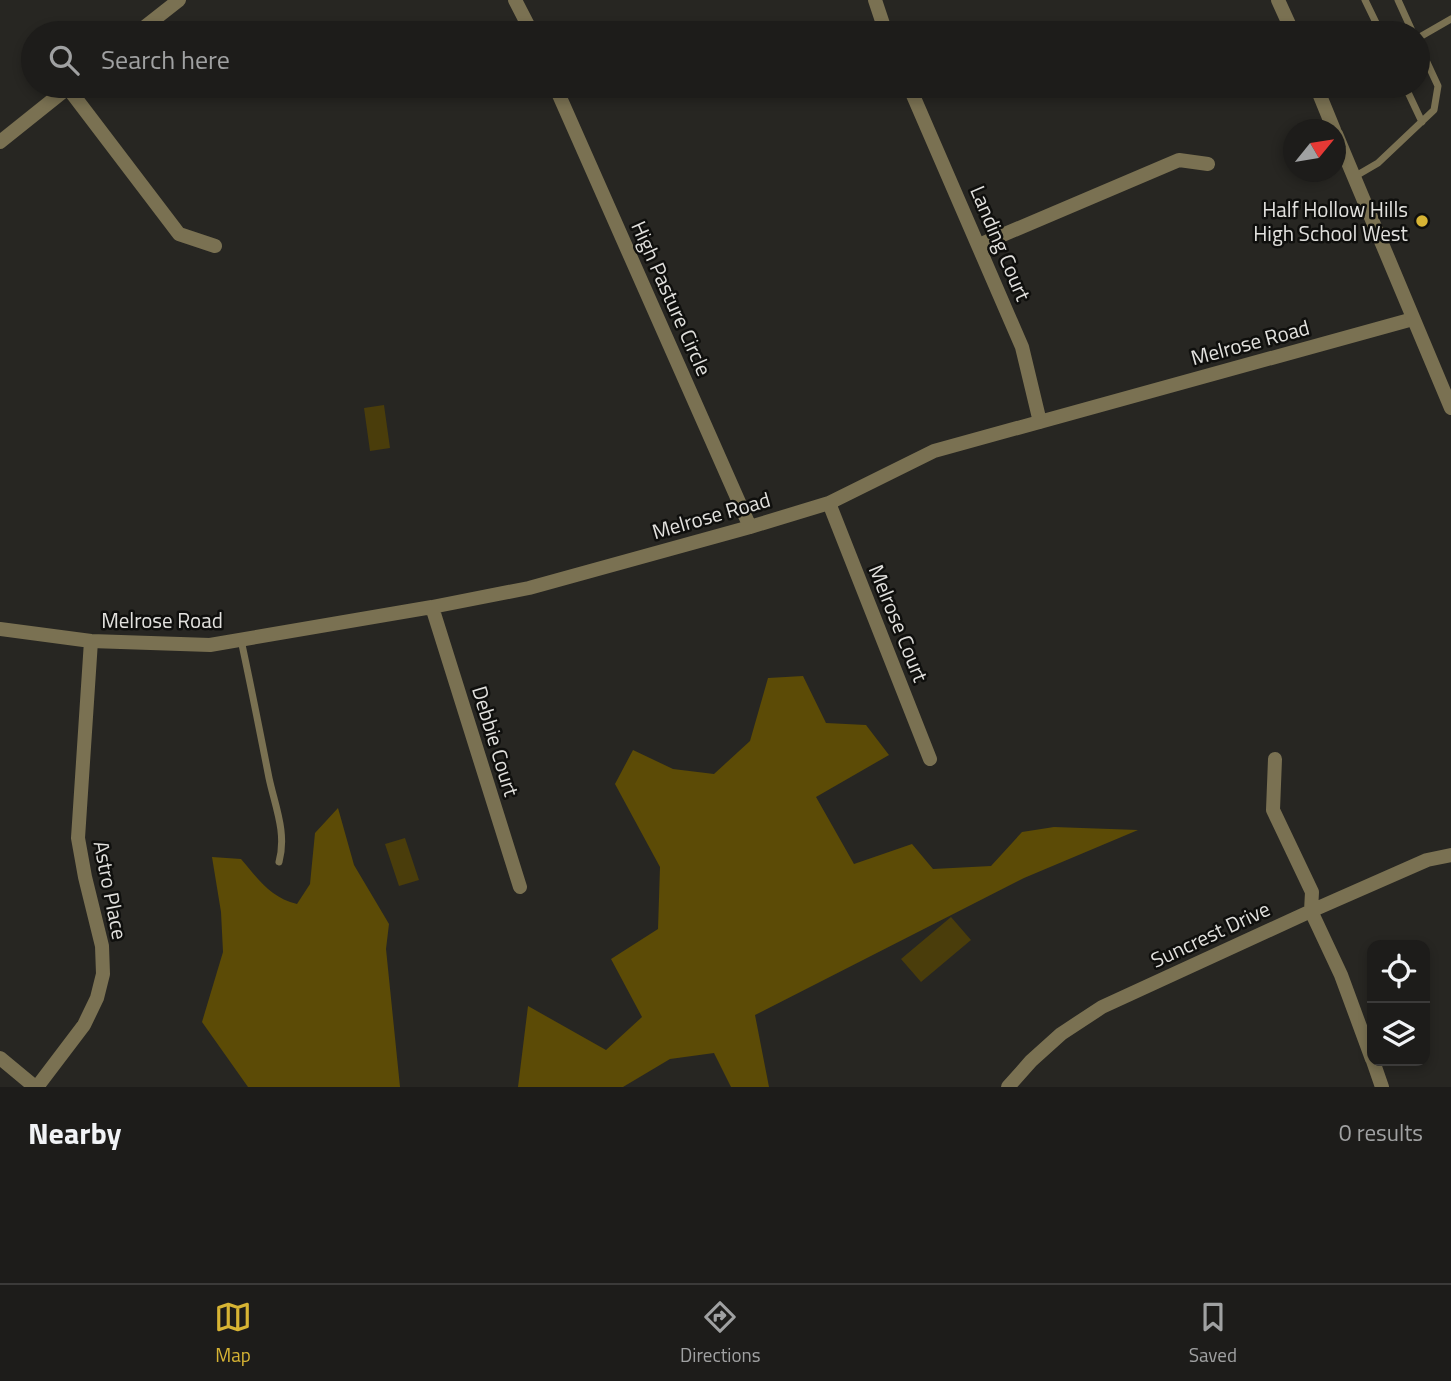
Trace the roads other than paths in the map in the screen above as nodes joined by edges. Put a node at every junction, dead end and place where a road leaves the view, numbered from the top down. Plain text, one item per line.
1 (179, 0) edge
2 (515, 0) edge
3 (875, 0) edge
4 (1278, 0) edge
5 (1365, 0) edge
6 (1398, 0) edge
7 (1451, 19) edge
8 (152, 21) edge
9 (526, 21) edge
10 (882, 21) edge
11 (1288, 21) edge
12 (1375, 21) edge
13 (1408, 21) edge
14 (1430, 32) edge
15 (1430, 68) edge
16 (55, 98) edge
17 (77, 98) edge
18 (560, 98) edge
19 (914, 98) edge
20 (1321, 98) edge
21 (1411, 98) edge
22 (1330, 119) edge
23 (1422, 122) junction
24 (0, 142) edge
25 (1346, 158) edge
26 (1208, 164) dead end
27 (1354, 177) junction
28 (979, 245) junction
29 (215, 246) dead end
30 (1413, 319) junction
31 (1451, 408) edge
32 (1041, 422) junction
33 (829, 503) junction
34 (750, 527) junction
35 (432, 607) junction
36 (0, 629) edge
37 (241, 640) junction
38 (91, 641) junction
39 (930, 759) dead end
40 (1275, 759) dead end
41 (1451, 855) edge
42 (279, 862) dead end
43 (520, 887) dead end
44 (1311, 911) junction
45 (1367, 1044) edge
46 (0, 1058) edge
47 (1375, 1066) edge
48 (36, 1087) edge
49 (1008, 1087) edge
50 (1382, 1087) edge

1 - 8 street
2 - 9 street
3 - 10 street
4 - 11 street
5 - 12 lane
6 - 13 lane
7 - 14 lane
15 - 23 lane
16 - 24 street
17 - 29 street
18 - 34 street, High Pasture Circle
19 - 28 street, Landing Court
20 - 22 street
21 - 23 lane
23 - 27 lane
25 - 27 street
26 - 28 street
27 - 30 street
28 - 32 street, Landing Court
30 - 31 street
30 - 32 street, Melrose Road
32 - 33 street, Melrose Road
33 - 34 street, Melrose Road
33 - 39 street, Melrose Court
34 - 35 street, Melrose Road
35 - 37 street, Melrose Road
35 - 43 street, Debbie Court
36 - 38 street, Melrose Road
37 - 38 street, Melrose Road
37 - 42 lane
38 - 48 street, Astro Place
40 - 44 street
41 - 44 street, Suncrest Drive
44 - 45 street
44 - 49 street, Suncrest Drive
46 - 48 street
47 - 50 street

